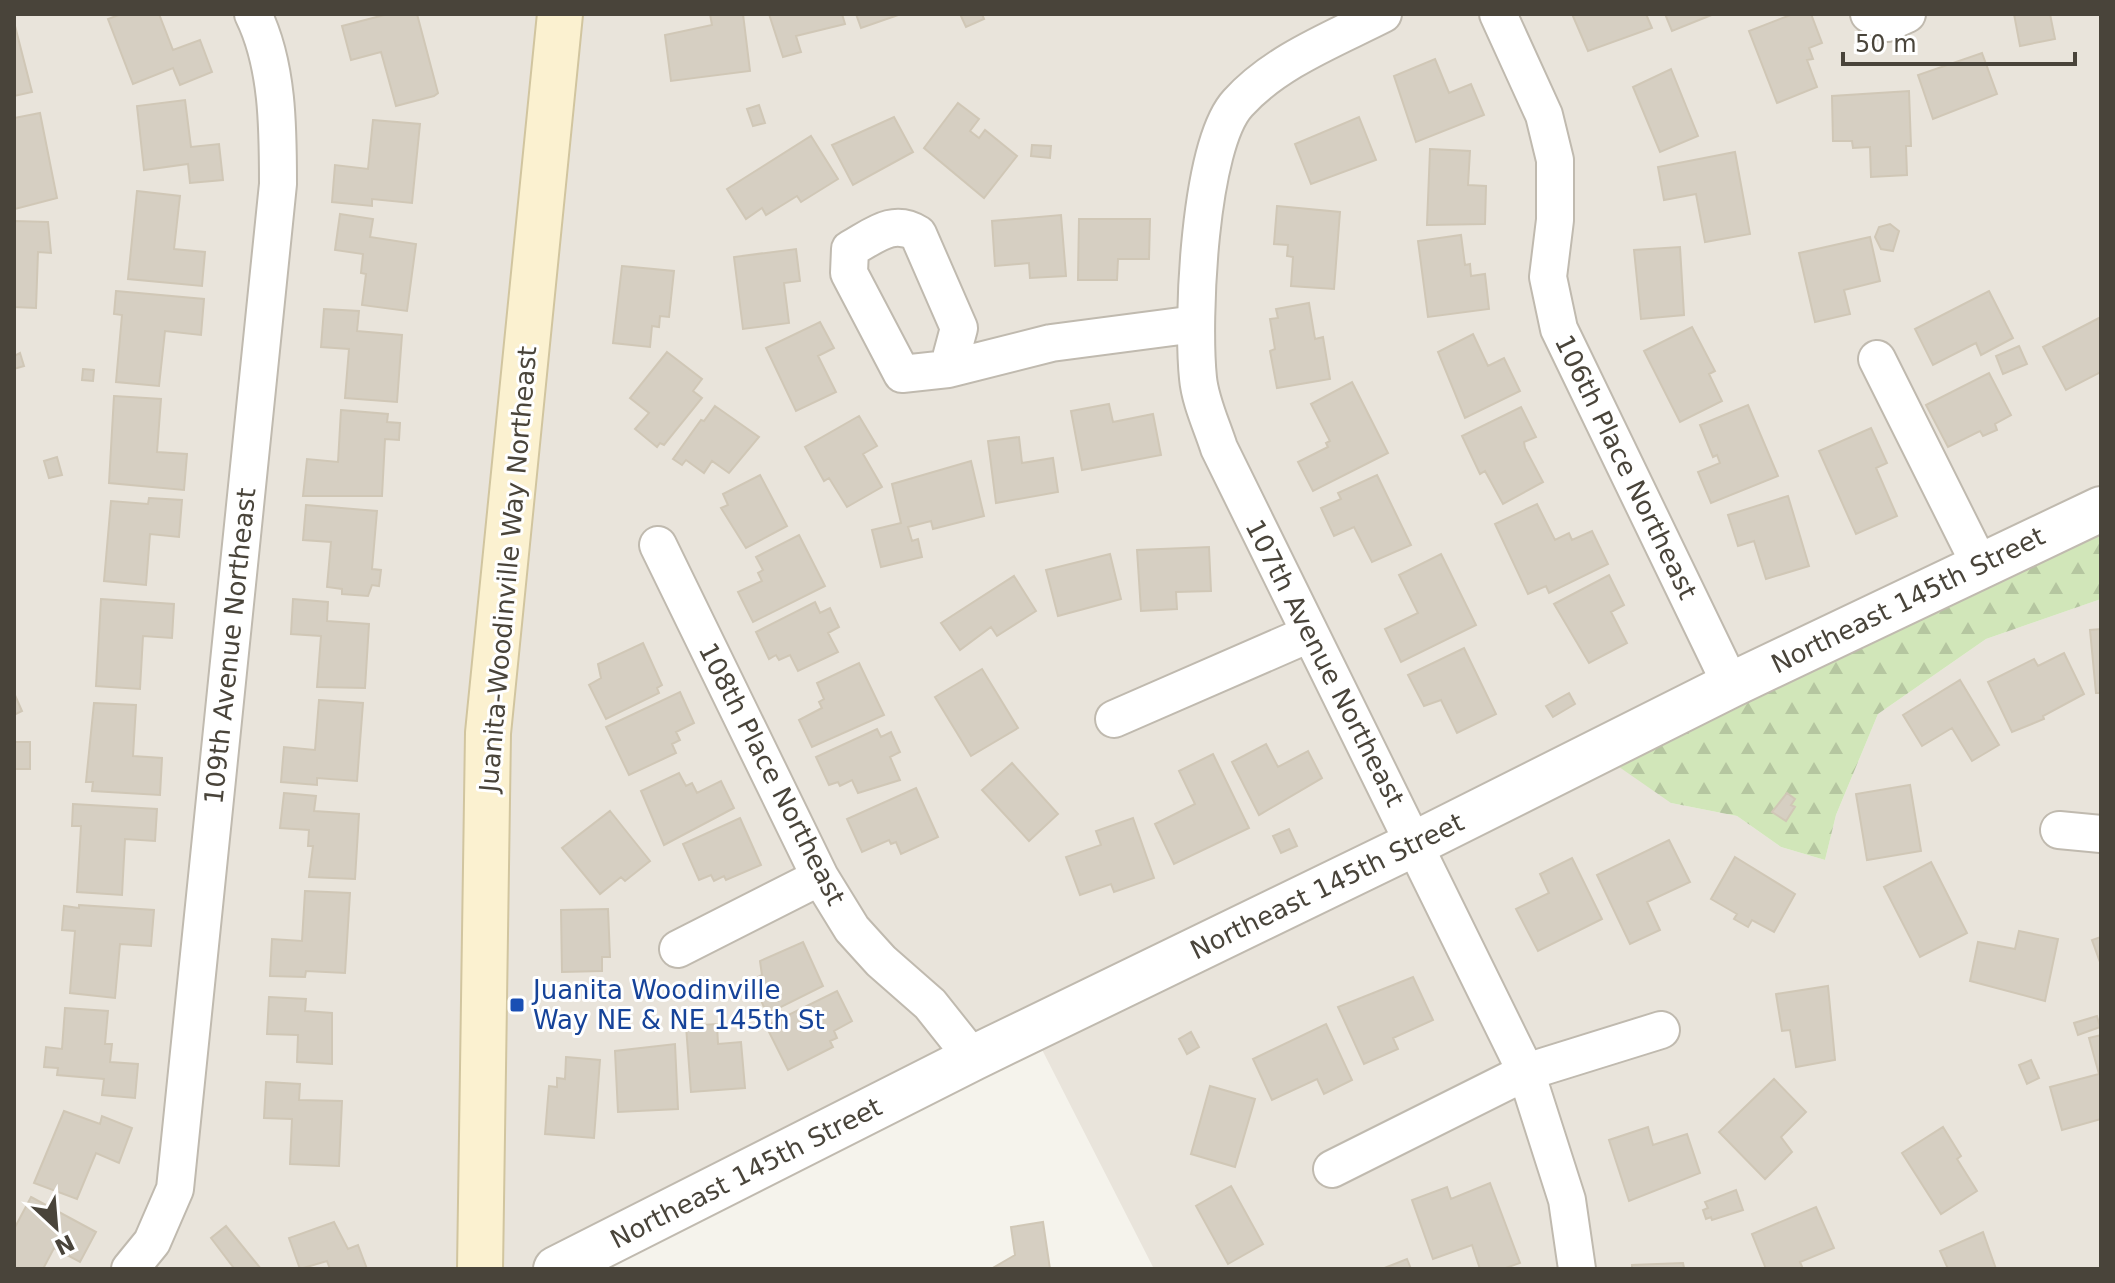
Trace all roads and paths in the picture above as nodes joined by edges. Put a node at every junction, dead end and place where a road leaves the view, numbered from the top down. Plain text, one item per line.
1 (253, 14) edge
2 (560, 14) edge
3 (1383, 14) edge
4 (1498, 14) edge
5 (1869, 14) edge
6 (1907, 14) edge
7 (1196, 324) junction
8 (1877, 359) dead end
9 (948, 369) dead end
10 (2101, 509) edge
11 (658, 545) dead end
12 (1980, 565) junction
13 (1309, 634) junction
14 (1731, 685) junction
15 (1114, 719) dead end
16 (2059, 830) dead end
17 (2101, 834) edge
18 (1416, 843) junction
19 (820, 877) junction
20 (678, 949) dead end
21 (1661, 1030) dead end
22 (973, 1058) junction
23 (1526, 1072) junction
24 (1332, 1169) dead end
25 (130, 1269) edge
26 (480, 1269) edge
27 (556, 1269) edge
28 (1577, 1269) edge

1 - 25 street, 109th Avenue Northeast
2 - 26 main road, Juanita-Woodinville Way Northeast
3 - 7 street, 107th Avenue Northeast
4 - 14 street, 106th Place Northeast
5 - 6 street
7 - 9 street
7 - 13 street, 107th Avenue Northeast
8 - 12 street
10 - 12 street, Northeast 145th Street
11 - 19 street, 108th Place Northeast
12 - 14 street, Northeast 145th Street
13 - 15 street
13 - 18 street, 107th Avenue Northeast
14 - 18 street, Northeast 145th Street
16 - 17 street
18 - 22 street, Northeast 145th Street
18 - 23 street, 107th Avenue Northeast
19 - 20 street
19 - 22 street, 108th Place Northeast
21 - 23 street
22 - 27 street, Northeast 145th Street
23 - 24 street
23 - 28 street, 107th Avenue Northeast

